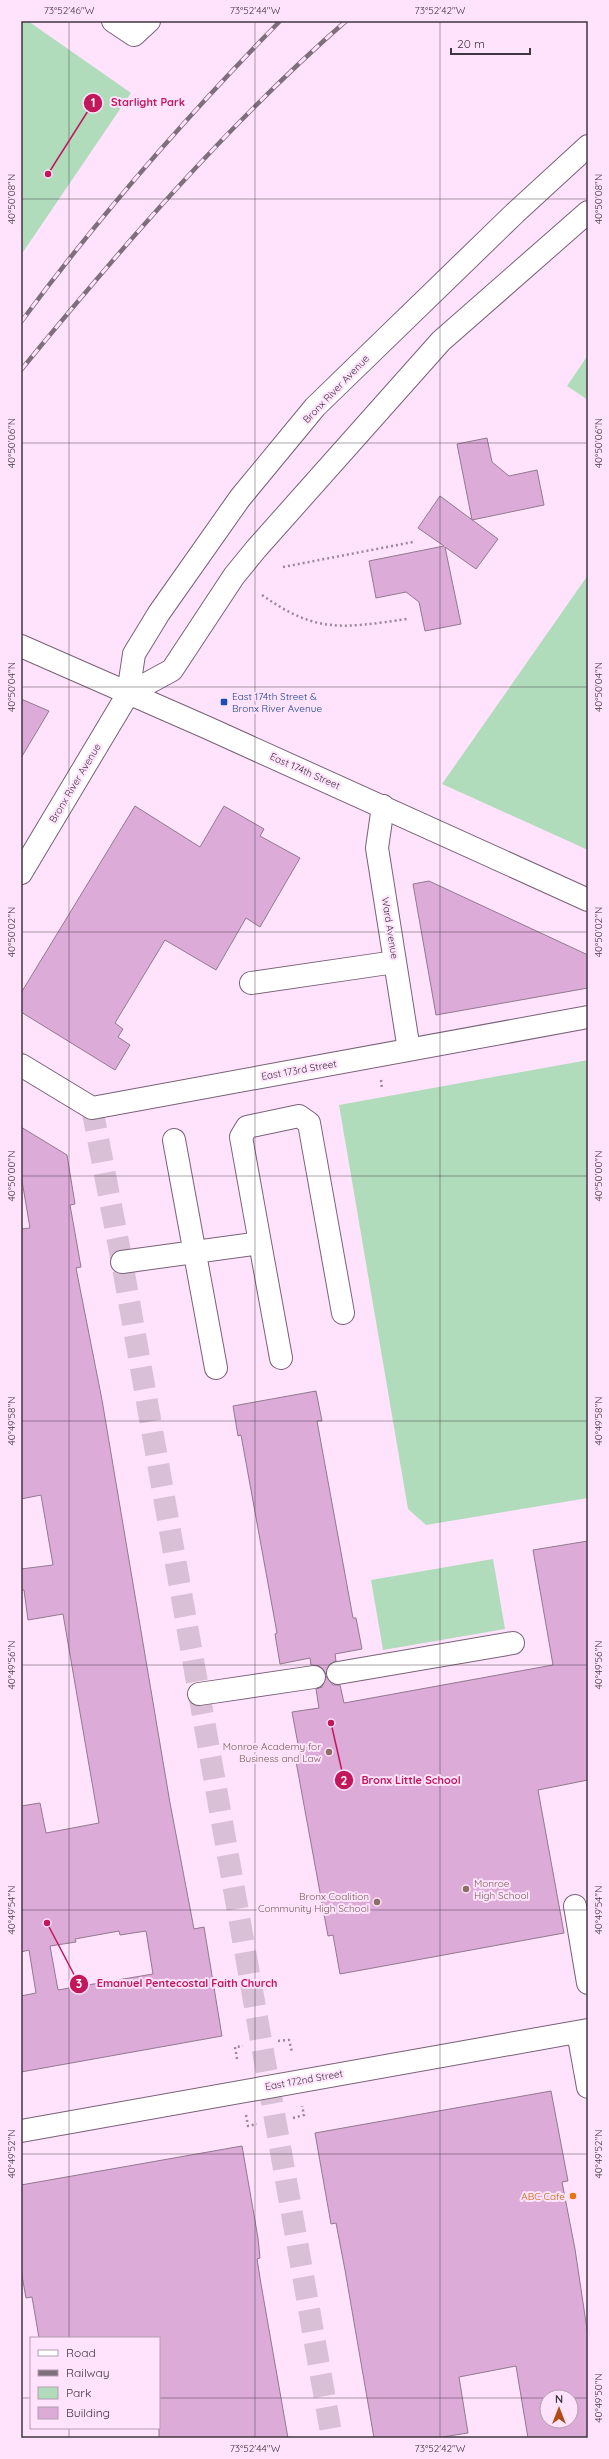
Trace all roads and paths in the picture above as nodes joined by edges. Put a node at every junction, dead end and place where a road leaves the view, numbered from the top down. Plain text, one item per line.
1 (113, 21) edge
2 (149, 21) edge
3 (588, 146) edge
4 (588, 212) edge
5 (413, 542) dead end
6 (283, 567) dead end
7 (262, 595) dead end
8 (407, 619) dead end
9 (21, 646) edge
10 (128, 694) junction
11 (383, 806) junction
12 (21, 873) edge
13 (588, 900) edge
14 (395, 962) junction
15 (251, 983) dead end
16 (588, 1017) edge
17 (409, 1050) junction
18 (21, 1065) edge
19 (380, 1078) dead end
20 (382, 1089) dead end
21 (174, 1140) dead end
22 (260, 1243) junction
23 (194, 1253) junction
24 (122, 1262) dead end
25 (343, 1313) dead end
26 (281, 1358) dead end
27 (216, 1368) dead end
28 (513, 1643) dead end
29 (338, 1673) dead end
30 (314, 1677) dead end
31 (199, 1694) dead end
32 (574, 1906) dead end
33 (588, 1983) edge
34 (583, 2031) edge
35 (278, 2041) dead end
36 (243, 2046) dead end
37 (292, 2052) dead end
38 (237, 2059) dead end
39 (588, 2087) edge
40 (302, 2105) dead end
41 (246, 2114) dead end
42 (293, 2118) dead end
43 (257, 2124) dead end
44 (21, 2131) edge

1 - 2 main road
3 - 10 main road, Bronx River Avenue
4 - 10 main road
5 - 6 path
7 - 8 path
9 - 10 main road, East 174th Street
10 - 11 main road, East 174th Street
10 - 12 main road, Bronx River Avenue
11 - 13 main road, East 174th Street
11 - 14 main road, Ward Avenue
14 - 15 main road
14 - 17 main road, Ward Avenue
16 - 17 main road, East 173rd Street
17 - 18 main road, East 173rd Street
19 - 20 path
21 - 23 main road
22 - 23 main road
22 - 25 main road
22 - 26 main road
23 - 24 main road
23 - 27 main road
28 - 29 main road
30 - 31 main road
32 - 33 main road
34 - 39 main road
34 - 44 main road, East 172nd Street
35 - 37 path
36 - 38 path
40 - 42 path
41 - 43 path

